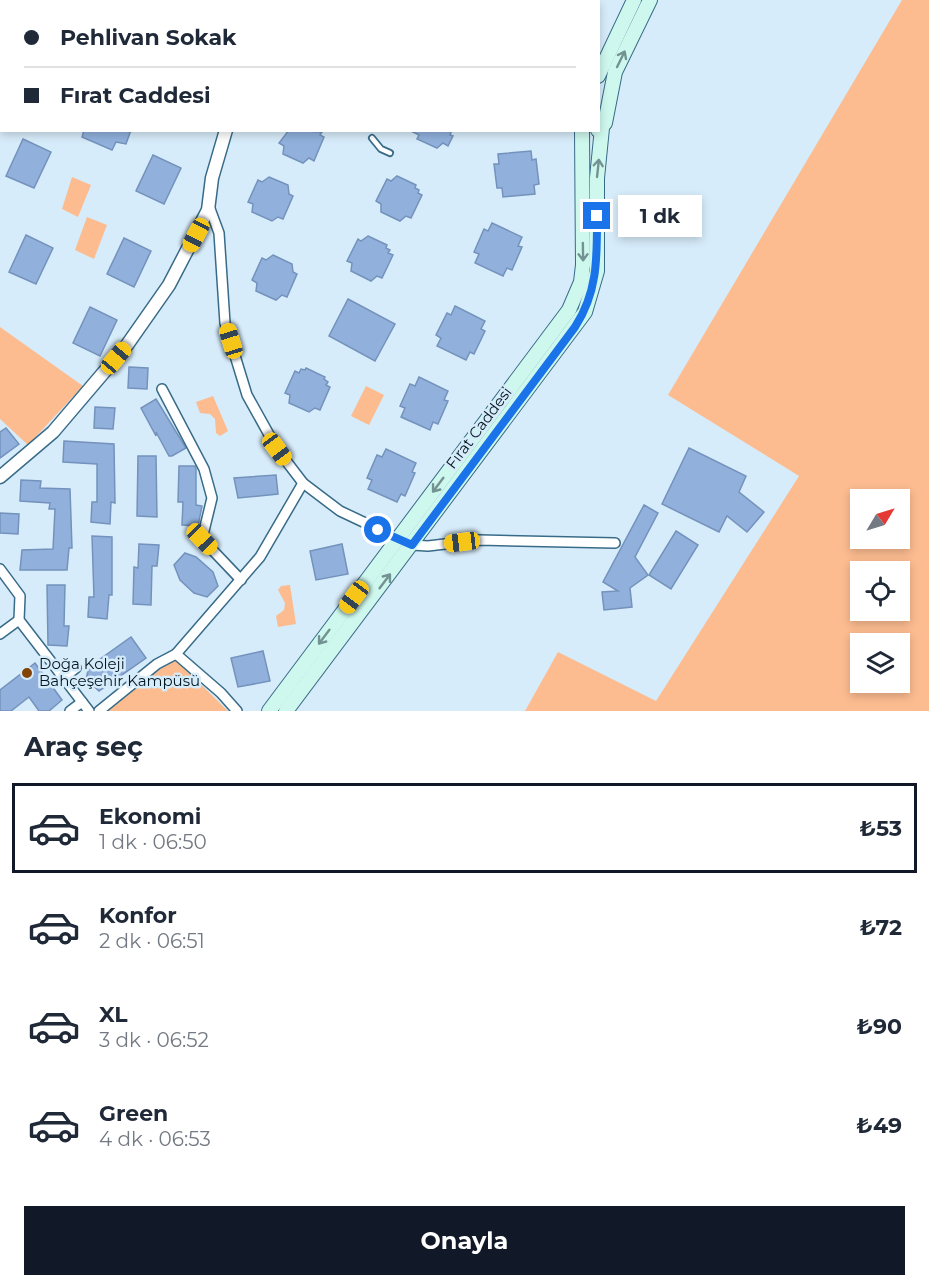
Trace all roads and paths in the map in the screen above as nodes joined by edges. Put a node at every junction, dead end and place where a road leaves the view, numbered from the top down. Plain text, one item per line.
1 (634, 0) edge
2 (650, 0) edge
3 (600, 72) edge
4 (600, 118) edge
5 (225, 132) edge
6 (582, 132) edge
7 (598, 132) edge
8 (372, 138) dead end
9 (390, 153) dead end
10 (209, 206) junction
11 (162, 388) dead end
12 (0, 477) edge
13 (303, 483) junction
14 (397, 539) junction
15 (615, 543) dead end
16 (412, 545) junction
17 (0, 569) edge
18 (241, 580) junction
19 (19, 620) junction
20 (0, 634) edge
21 (176, 654) junction
22 (76, 668) dead end
23 (63, 678) junction
24 (82, 702) junction
25 (70, 711) edge
26 (89, 711) edge
27 (99, 711) edge
28 (237, 711) edge
29 (269, 711) edge
30 (286, 711) edge

1 - 3 main road
4 -> 2 main road, Fırat Caddesi
5 - 10 street
6 -> 14 main road, Fırat Caddesi
16 -> 7 main road, Fırat Caddesi
8 - 9 lane
10 - 12 street
10 - 13 street
11 - 18 street
13 - 14 street
13 - 18 street
14 - 16 street
14 -> 29 main road, Fırat Caddesi
15 - 16 street
30 -> 16 main road, Fırat Caddesi
17 - 19 street
18 - 21 street
19 - 20 street
19 - 23 street
21 - 27 street
21 - 28 street
22 - 23 street
23 - 24 street
24 - 25 street
24 - 26 street

